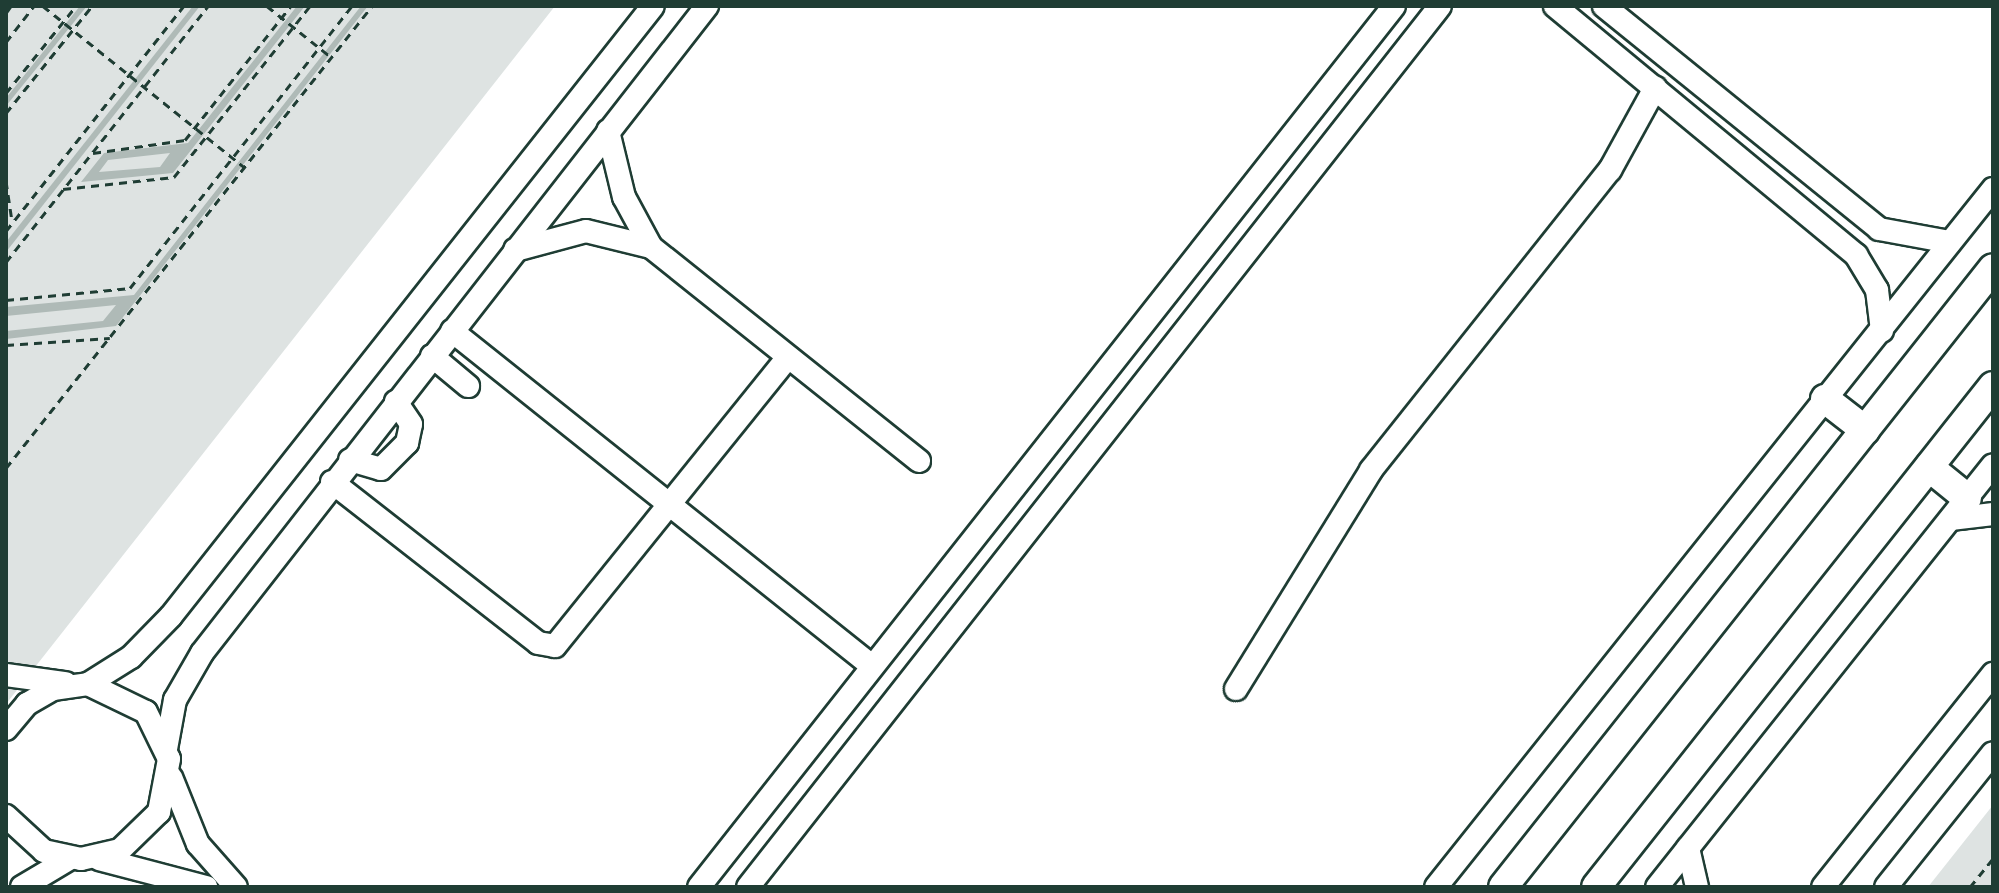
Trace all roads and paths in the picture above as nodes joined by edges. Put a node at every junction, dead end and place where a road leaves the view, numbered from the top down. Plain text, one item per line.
1 (11, 6) edge
2 (34, 6) edge
3 (43, 6) edge
4 (76, 6) edge
5 (92, 6) edge
6 (184, 6) edge
7 (208, 6) edge
8 (267, 6) edge
9 (291, 6) edge
10 (310, 6) edge
11 (352, 6) edge
12 (372, 6) edge
13 (653, 6) edge
14 (707, 6) edge
15 (1394, 6) edge
16 (1440, 6) edge
17 (1555, 6) edge
18 (1604, 6) edge
19 (6, 13) edge
20 (282, 18) junction
21 (63, 22) junction
22 (293, 27) junction
23 (73, 30) junction
24 (6, 42) edge
25 (319, 48) junction
26 (331, 57) junction
27 (129, 75) junction
28 (144, 87) junction
29 (1655, 88) junction
30 (6, 93) edge
31 (6, 113) edge
32 (195, 128) junction
33 (608, 131) junction
34 (206, 137) junction
35 (91, 154) junction
36 (233, 158) junction
37 (245, 168) junction
38 (6, 181) edge
39 (63, 189) junction
40 (1993, 189) edge
41 (12, 222) junction
42 (6, 231) edge
43 (1950, 242) junction
44 (651, 247) junction
45 (514, 251) junction
46 (6, 262) edge
47 (1993, 268) edge
48 (6, 300) edge
49 (452, 331) junction
50 (1882, 331) junction
51 (110, 338) junction
52 (6, 345) edge
53 (432, 356) junction
54 (788, 357) junction
55 (468, 386) dead end
56 (1993, 386) edge
57 (1825, 399) junction
58 (396, 402) junction
59 (1865, 430) junction
60 (350, 460) junction
61 (919, 461) dead end
62 (1993, 465) edge
63 (1929, 467) junction
64 (6, 468) edge
65 (332, 482) junction
66 (670, 505) junction
67 (1959, 509) junction
68 (1993, 514) edge
69 (872, 666) junction
70 (1993, 674) edge
71 (6, 675) edge
72 (85, 684) junction
73 (1236, 689) dead end
74 (6, 729) edge
75 (1993, 753) edge
76 (168, 754) junction
77 (6, 816) edge
78 (1688, 848) junction
79 (69, 859) junction
80 (94, 859) junction
81 (1993, 859) edge
82 (22, 887) edge
83 (206, 887) edge
84 (236, 887) edge
85 (699, 887) edge
86 (748, 887) edge
87 (1436, 887) edge
88 (1503, 887) edge
89 (1596, 887) edge
90 (1657, 887) edge
91 (1697, 887) edge
92 (1823, 887) edge
93 (1886, 887) edge
94 (1970, 887) edge

1 - 19 path
2 - 24 path
3 - 21 path
4 - 21 path
5 - 23 path
6 - 27 path
7 - 28 path
8 - 20 path
9 - 20 path
10 - 22 path
11 - 25 path
12 - 26 path
13 - 72 street
14 - 33 street
15 - 69 street
16 - 86 street
17 - 29 street
18 - 43 street
20 - 22 path
20 - 32 path
21 - 23 path
21 - 30 path
22 - 25 path
22 - 34 path
23 - 27 path
23 - 31 path
25 - 26 path
25 - 36 path
26 - 37 path
27 - 28 path
27 - 41 path
28 - 32 path
28 - 35 path
29 - 50 street
29 - 73 street
32 - 34 path
32 - 35 path
33 - 44 street
33 - 45 street
34 - 36 path
34 - 39 path
35 - 39 path
36 - 37 path
36 - 48 path
37 - 51 path
38 - 41 path
39 - 46 path
40 - 43 street
41 - 42 path
43 - 50 street
44 - 45 street
44 - 54 street
45 - 49 street
47 - 59 main road
49 - 53 street
49 - 66 street
50 - 57 street
51 - 52 path
51 - 64 path
53 - 55 street
53 - 58 street
54 - 61 street
54 - 66 street
56 - 63 main road
57 - 59 main road
57 - 87 street
58 - 60 street
58 - 60 street
59 - 88 main road
60 - 65 street
62 - 67 street
63 - 67 main road
63 - 89 main road
65 - 66 street
65 - 76 street
66 - 69 street
67 - 68 street
67 - 78 street
69 - 85 street
70 - 92 street
71 - 72 street
72 - 74 street
72 - 76 street
75 - 93 street
76 - 80 street
76 - 84 street
77 - 79 street
78 - 90 street
78 - 91 street
79 - 80 street
79 - 82 street
80 - 83 street
81 - 94 path

